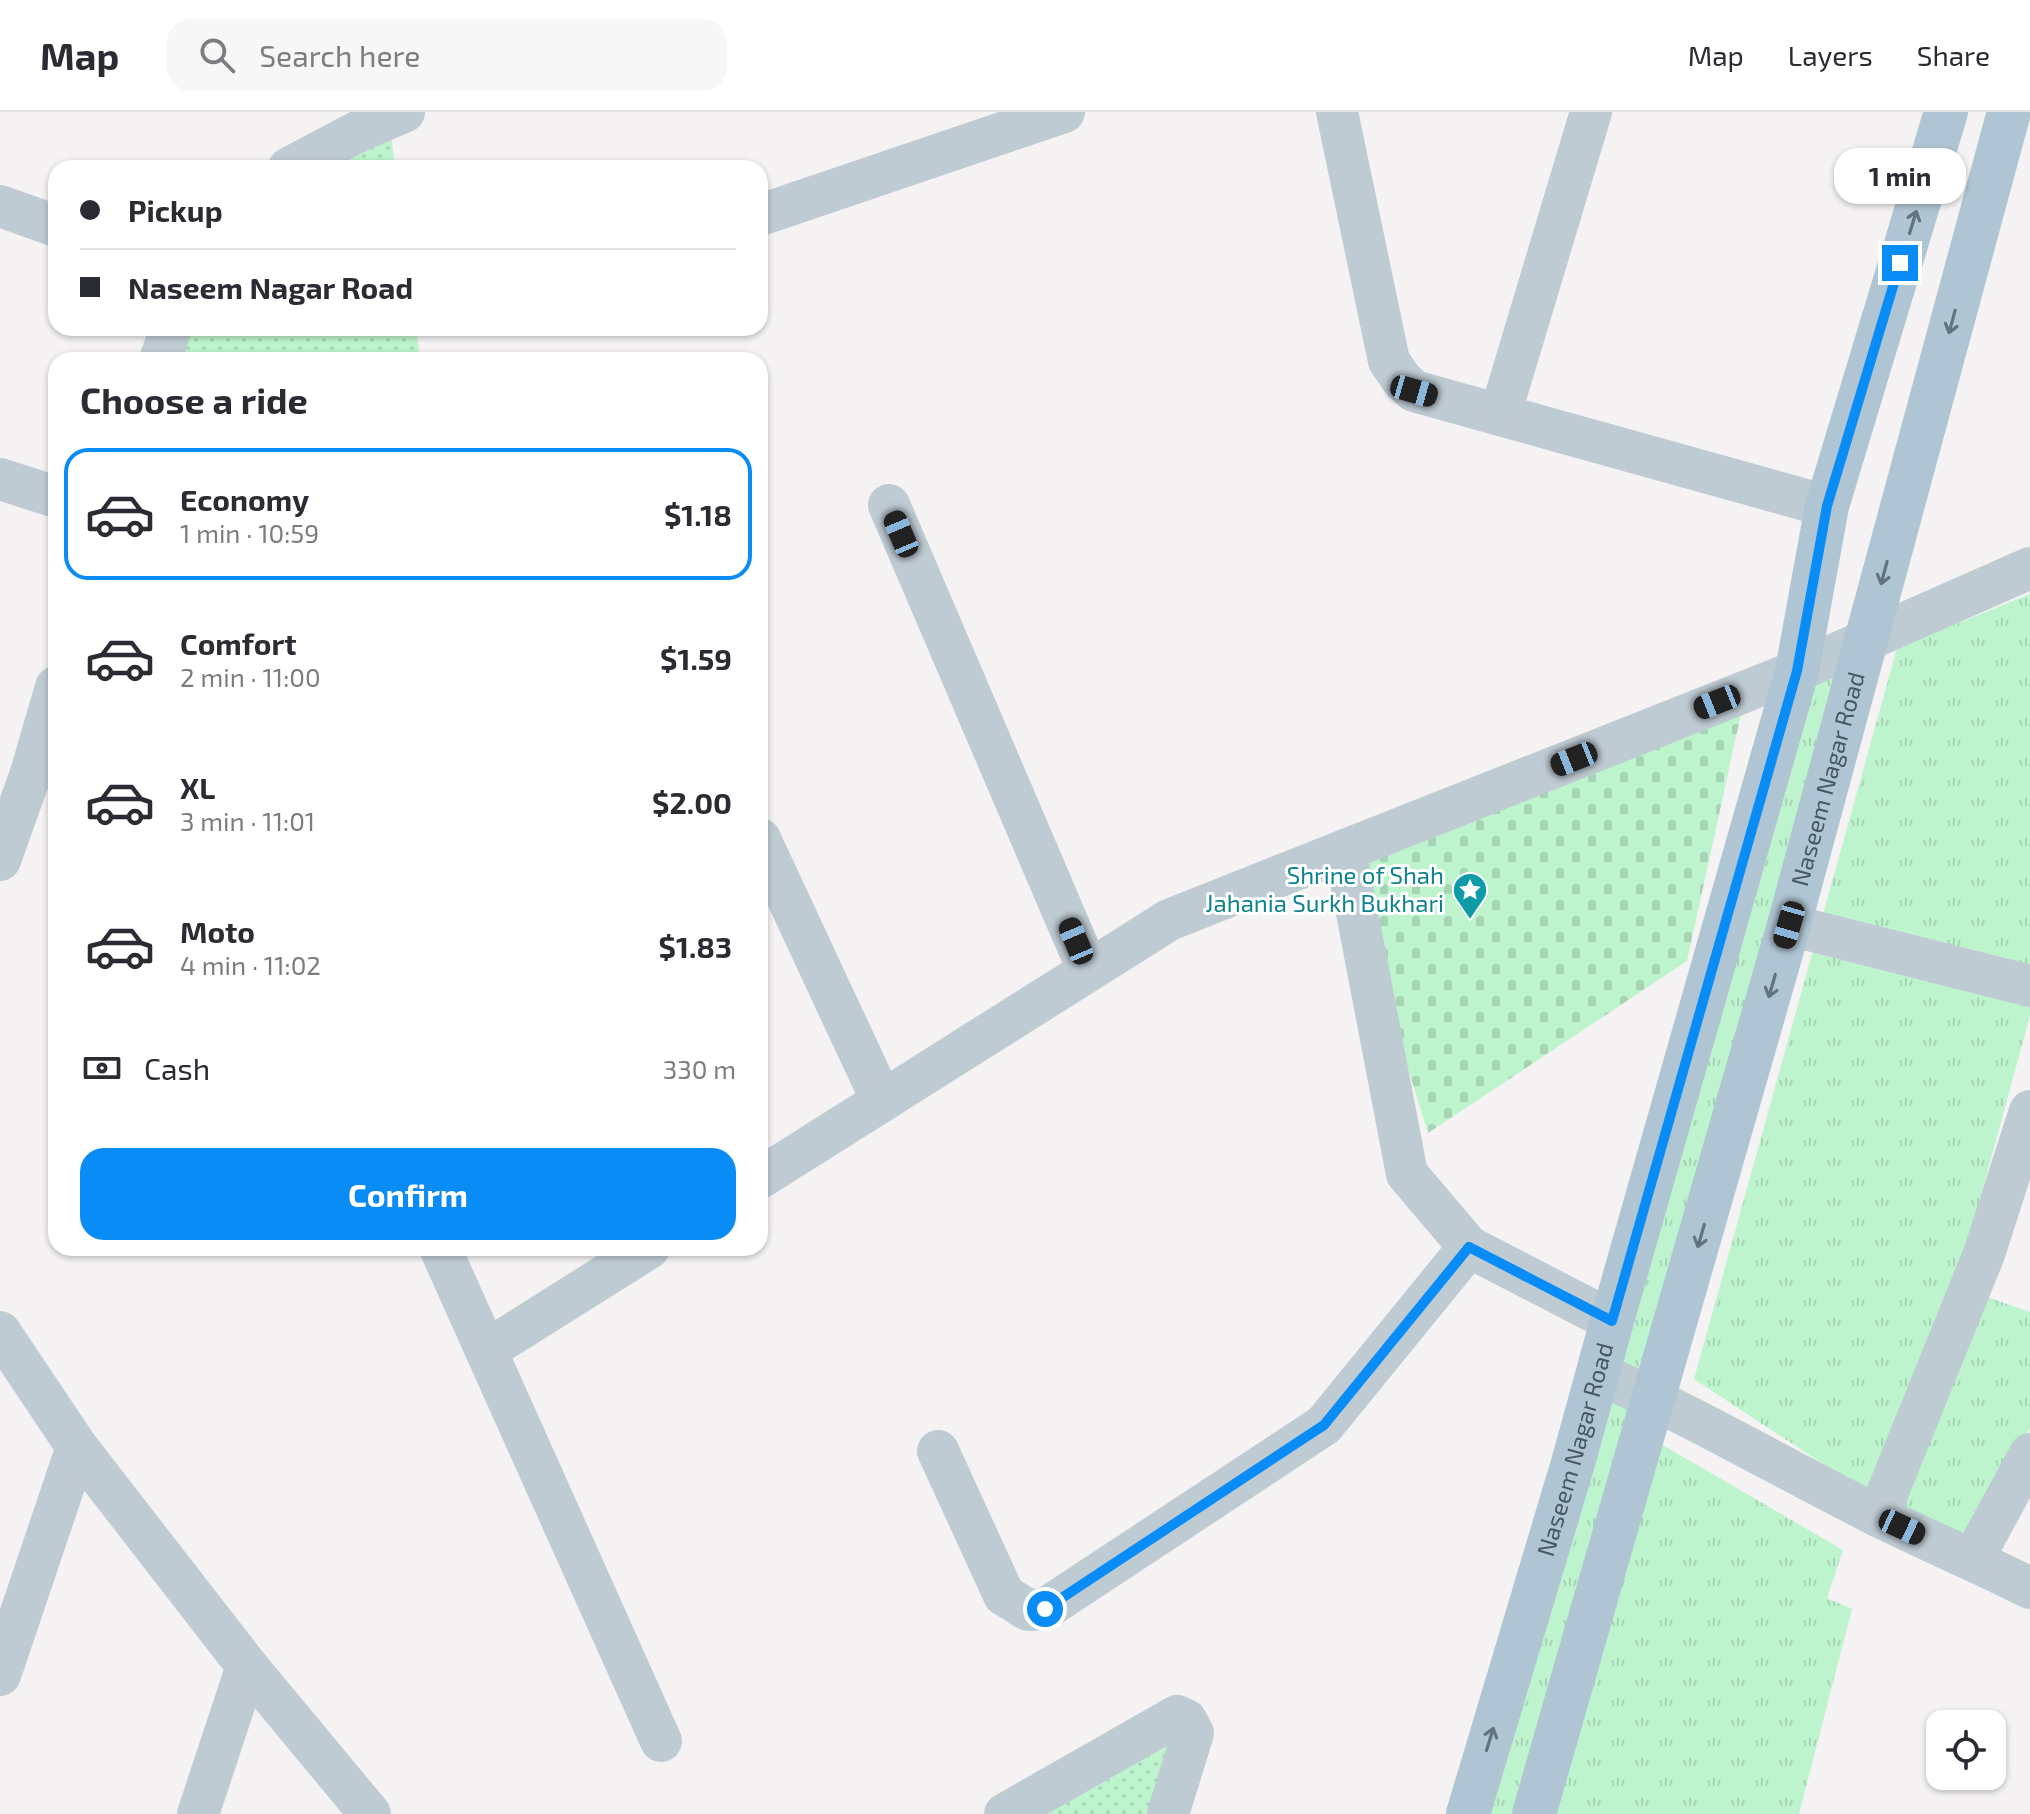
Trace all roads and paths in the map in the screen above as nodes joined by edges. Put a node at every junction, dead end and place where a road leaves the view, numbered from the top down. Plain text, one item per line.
1 (404, 112) edge
2 (1064, 112) edge
3 (1337, 112) edge
4 (1591, 112) edge
5 (1946, 112) edge
6 (2009, 112) edge
7 (304, 160) edge
8 (0, 206) edge
9 (768, 212) edge
10 (48, 223) edge
11 (1500, 415) junction
12 (0, 479) edge
13 (48, 494) edge
14 (889, 505) dead end
15 (1827, 506) junction
16 (2030, 568) edge
17 (1866, 642) junction
18 (1797, 671) junction
19 (48, 703) edge
20 (16, 768) edge
21 (1345, 850) junction
22 (768, 856) edge
23 (0, 860) edge
24 (1789, 925) junction
25 (1088, 970) junction
26 (2030, 986) edge
27 (882, 1101) junction
28 (2030, 1111) edge
29 (768, 1173) edge
30 (1469, 1247) junction
31 (444, 1256) edge
32 (636, 1256) edge
33 (1612, 1321) junction
34 (0, 1332) edge
35 (487, 1350) junction
36 (1598, 1373) junction
37 (1655, 1398) junction
38 (77, 1447) junction
39 (938, 1451) dead end
40 (2030, 1454) edge
41 (1878, 1516) junction
42 (1973, 1559) junction
43 (2030, 1588) edge
44 (247, 1666) junction
45 (0, 1675) edge
46 (661, 1741) dead end
47 (198, 1814) edge
48 (370, 1814) edge
49 (1005, 1814) edge
50 (1168, 1814) edge
51 (1468, 1814) edge
52 (1534, 1814) edge

1 - 7 street
2 - 9 street
3 - 11 street
4 - 11 street
15 -> 5 main road, Naseem Nagar Road
6 -> 17 main road, Naseem Nagar Road
8 - 10 street
11 - 15 street
12 - 13 street
14 - 25 street
15 - 18 main road, Naseem Nagar Road
16 - 17 street
17 - 18 street
17 - 24 main road, Naseem Nagar Road
18 - 21 street
18 - 33 main road, Naseem Nagar Road
19 - 20 street
20 - 23 street
21 - 25 street
21 - 30 street
22 - 27 street
24 - 26 street
24 -> 37 main road, Naseem Nagar Road
25 - 27 street
27 - 29 street
28 - 41 street
30 - 33 street
30 - 39 street
31 - 35 street
32 - 35 street
33 - 36 main road, Naseem Nagar Road
34 - 38 street
35 - 46 street
36 - 37 street
51 -> 36 main road, Naseem Nagar Road
37 - 41 street
37 - 52 main road, Naseem Nagar Road
38 - 44 street
38 - 45 street
40 - 42 street
41 - 42 street
42 - 43 street
44 - 47 street
44 - 48 street
49 - 50 street

